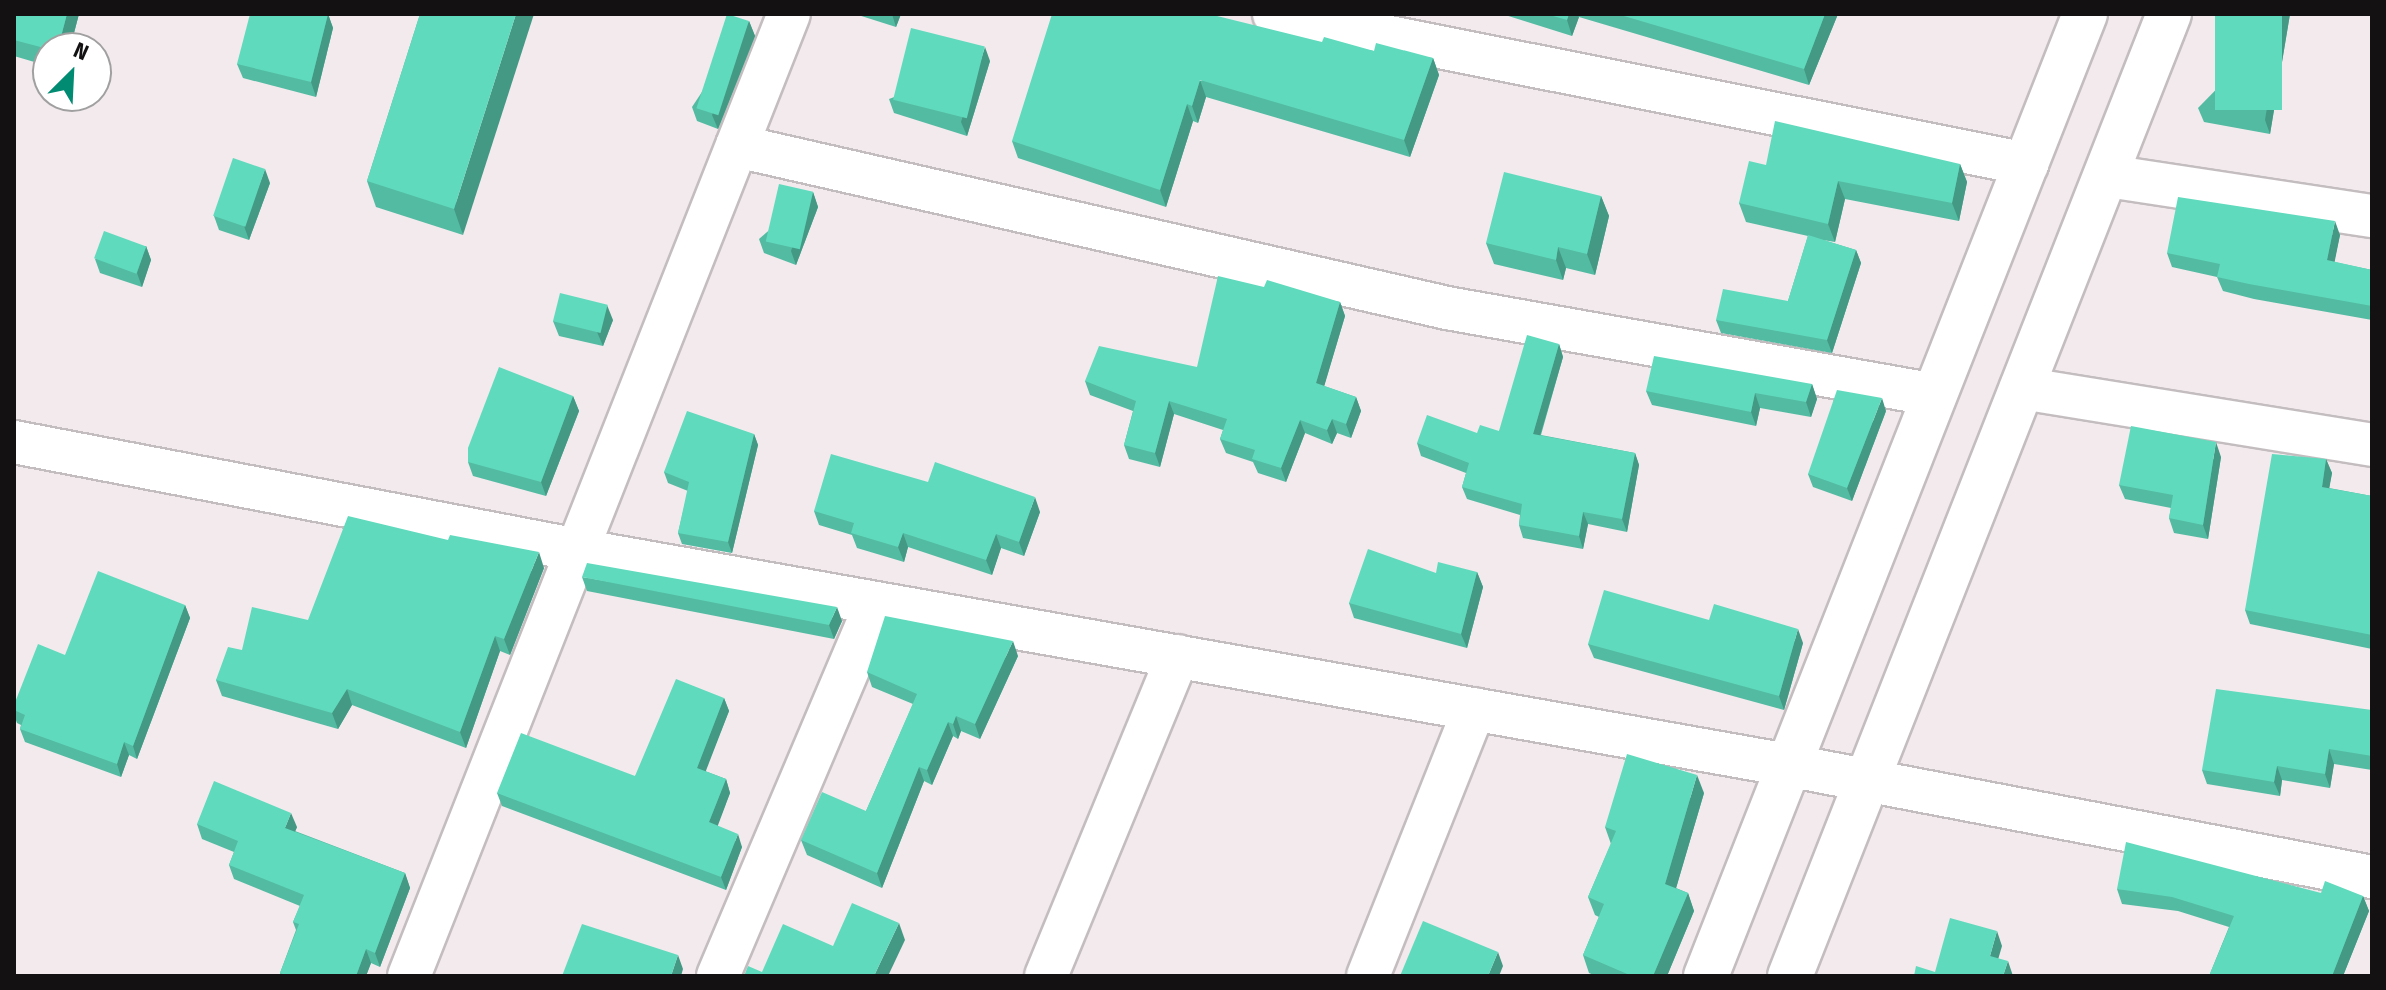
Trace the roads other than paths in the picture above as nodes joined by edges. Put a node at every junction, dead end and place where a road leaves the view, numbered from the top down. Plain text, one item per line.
1 (789, 14) edge
2 (1274, 14) edge
3 (2085, 14) edge
4 (2169, 14) edge
5 (737, 146) junction
6 (2027, 164) junction
7 (2107, 176) junction
8 (2372, 216) edge
9 (2021, 388) junction
10 (1933, 395) junction
11 (14, 442) edge
12 (2372, 445) edge
13 (578, 550) junction
14 (876, 603) junction
15 (1178, 656) junction
16 (1474, 709) junction
17 (1787, 765) junction
18 (1866, 780) junction
19 (2372, 877) edge
20 (409, 976) edge
21 (718, 976) edge
22 (1046, 976) edge
23 (1368, 976) edge
24 (1706, 976) edge
25 (1790, 976) edge

1 - 5 street
2 - 6 street
3 - 6 main road
4 - 7 main road
5 - 10 street
5 - 13 street
6 - 10 main road
7 - 8 street
7 - 9 main road
9 - 12 street
9 - 18 main road
10 - 17 main road
11 - 13 street
13 - 14 street
13 - 20 street
14 - 15 street
14 - 21 street
15 - 16 street
15 - 22 street
16 - 17 street
16 - 23 street
17 - 18 street
17 - 24 main road
18 - 19 street
18 - 25 main road

